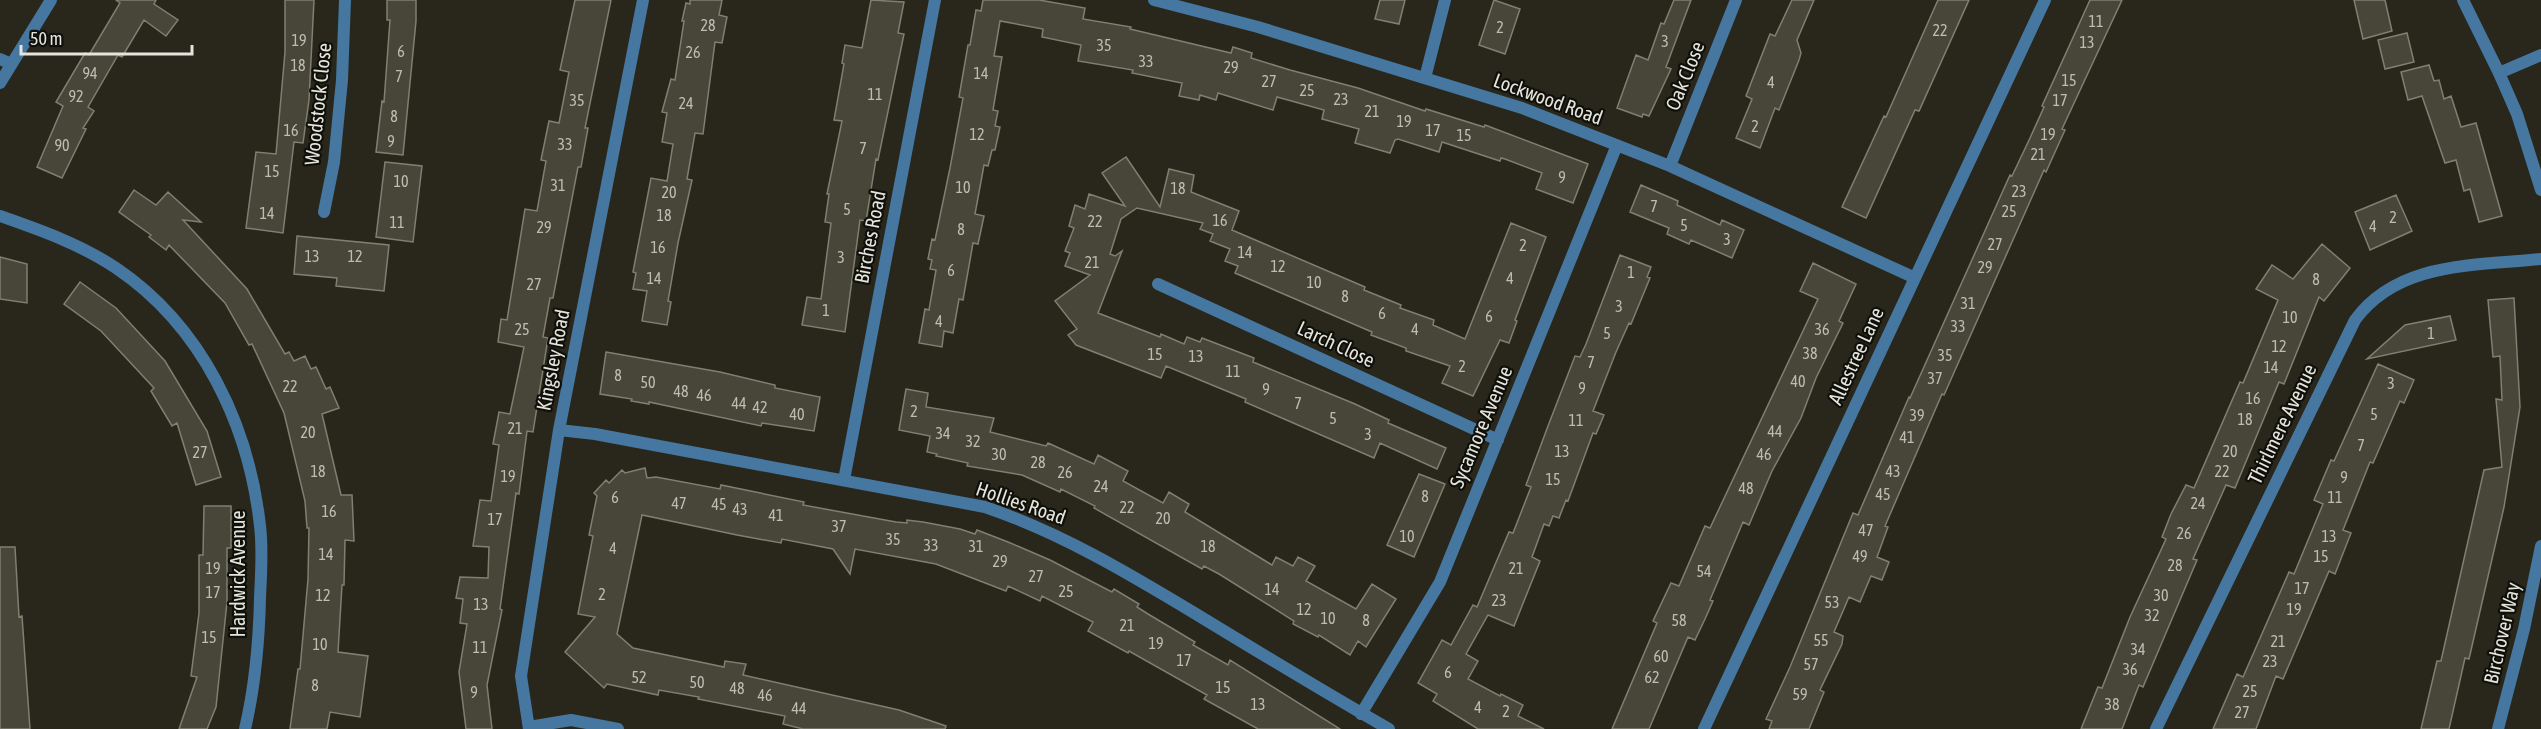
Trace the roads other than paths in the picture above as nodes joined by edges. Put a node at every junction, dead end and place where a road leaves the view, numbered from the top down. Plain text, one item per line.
1 (51, 0) edge
2 (345, 0) edge
3 (643, 0) edge
4 (935, 0) edge
5 (1158, 0) edge
6 (1445, 0) edge
7 (1736, 0) edge
8 (2045, 0) edge
9 (2463, 0) edge
10 (2541, 55) edge
11 (5, 62) edge
12 (2499, 73) junction
13 (1425, 78) junction
14 (0, 83) edge
15 (1617, 145) junction
16 (1670, 166) junction
17 (2541, 190) edge
18 (324, 212) dead end
19 (0, 216) edge
20 (2541, 258) edge
21 (1913, 277) junction
22 (1158, 284) dead end
23 (559, 430) junction
24 (1498, 440) junction
25 (844, 480) junction
26 (2541, 546) edge
27 (1361, 714) junction
28 (529, 728) edge
29 (244, 729) edge
30 (618, 729) edge
31 (1389, 729) edge
32 (1704, 729) edge
33 (2156, 729) edge
34 (2498, 729) edge

1 - 11 street
2 - 18 street, Woodstock Close
3 - 23 street, Kingsley Road
4 - 25 street, Birches Road
5 - 13 street, Lockwood Road
6 - 13 street
7 - 16 street, Oak Close
8 - 21 street, Allestree Lane
9 - 12 street
10 - 12 street
11 - 14 street
12 - 17 street
13 - 15 street, Lockwood Road
15 - 16 street, Lockwood Road
15 - 24 street, Sycamore Avenue
16 - 21 street, Lockwood Road
19 - 29 street, Hardwick Avenue
20 - 33 street, Thirlmere Avenue
21 - 32 street, Allestree Lane
22 - 24 street, Larch Close
23 - 25 street, Hollies Road
23 - 28 street, Kingsley Road
24 - 27 street, Sycamore Avenue
25 - 27 street, Hollies Road
26 - 34 street, Birchover Way
27 - 31 street, Hollies Road
28 - 30 street

